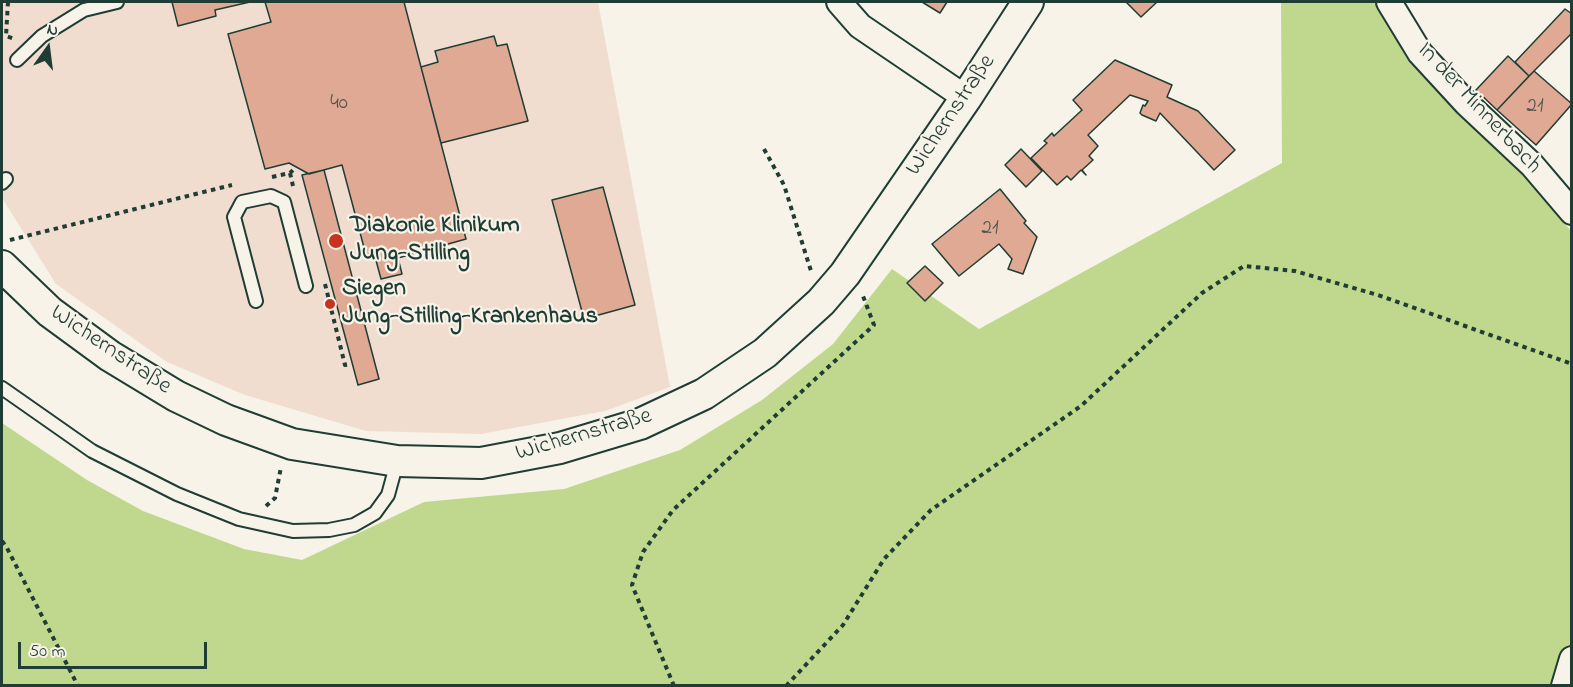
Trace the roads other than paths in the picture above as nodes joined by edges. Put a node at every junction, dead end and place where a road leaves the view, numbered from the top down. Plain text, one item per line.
1 (117, 2) edge
2 (839, 2) edge
3 (1028, 2) edge
4 (1389, 2) edge
5 (17, 60) dead end
6 (966, 98) junction
7 (1572, 212) edge
8 (2, 266) edge
9 (306, 286) dead end
10 (256, 301) dead end
11 (2, 388) edge
12 (397, 460) junction
13 (1572, 659) edge
14 (1564, 686) edge

1 - 5 lane
2 - 6 street
3 - 6 street, Wichernstraße
4 - 7 street, In der Minnerbach
6 - 12 street, Wichernstraße
8 - 12 street, Wichernstraße
9 - 10 lane
11 - 12 lane
13 - 14 street

